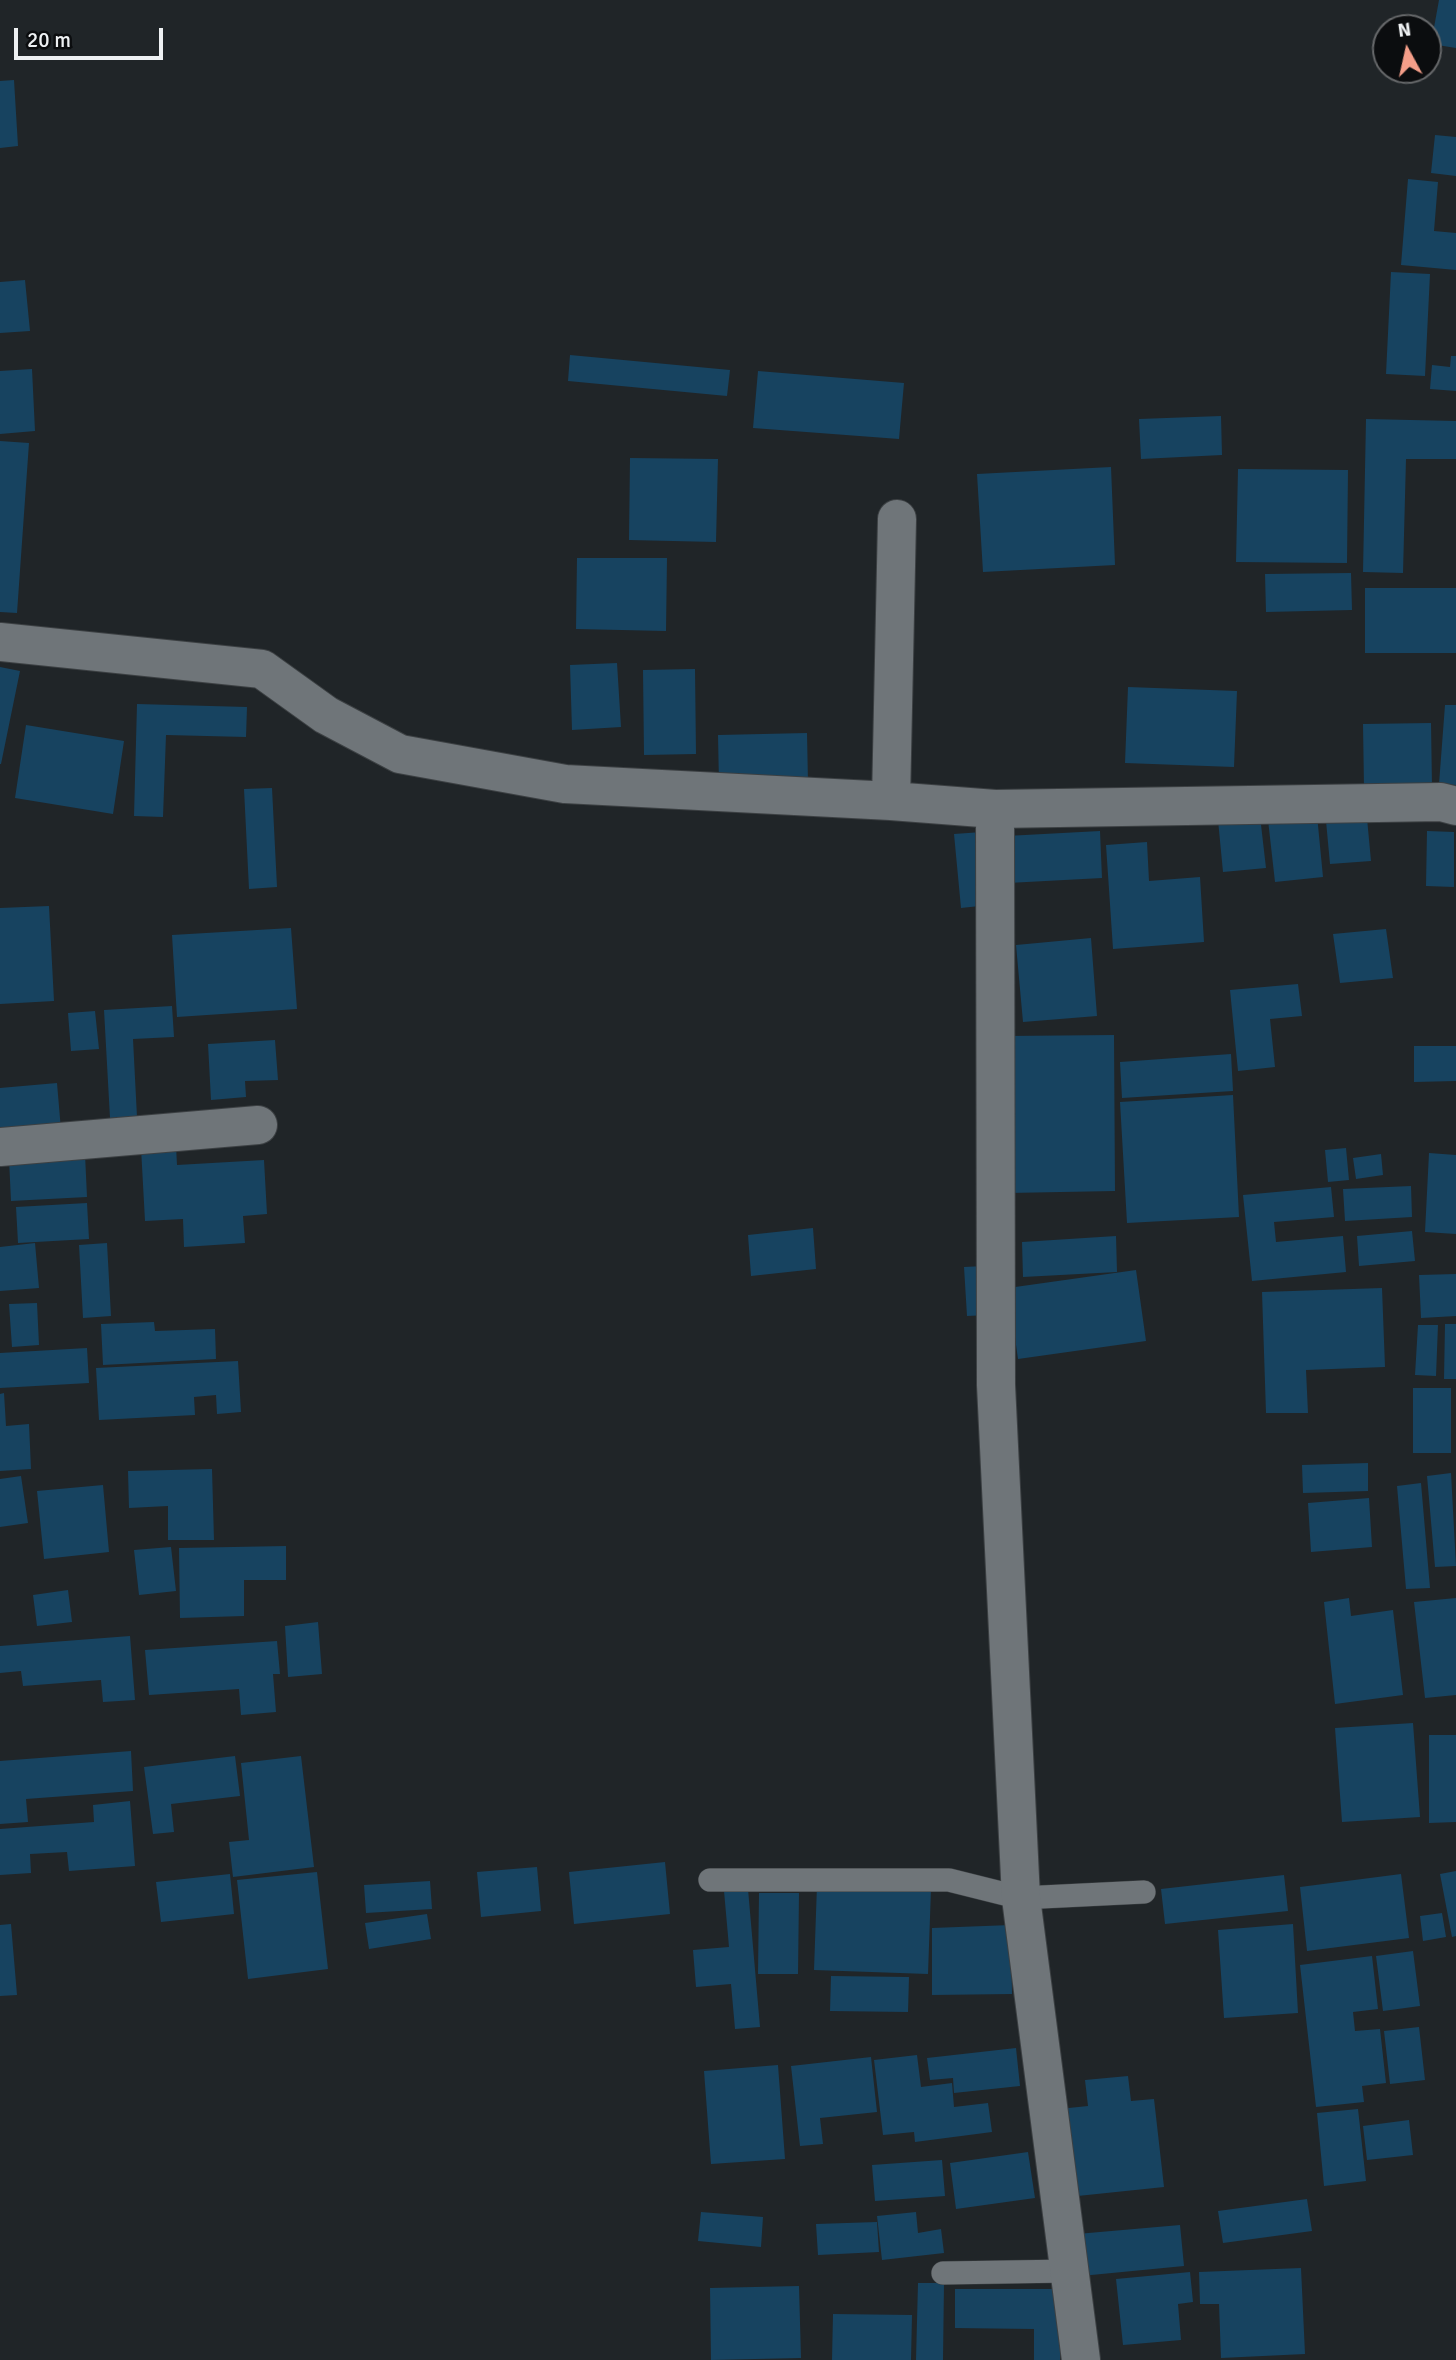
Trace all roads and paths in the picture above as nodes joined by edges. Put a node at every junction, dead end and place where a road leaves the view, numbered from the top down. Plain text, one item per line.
1 (897, 519) dead end
2 (0, 642) edge
3 (891, 801) junction
4 (1456, 806) edge
5 (995, 809) junction
6 (258, 1125) dead end
7 (0, 1147) edge
8 (710, 1880) dead end
9 (1144, 1892) dead end
10 (1021, 1898) junction
11 (1069, 2272) junction
12 (943, 2273) dead end
13 (1081, 2360) edge

1 - 3 street
2 - 3 street
3 - 5 street
4 - 5 street
5 - 10 street
6 - 7 street
8 - 10 lane
9 - 10 lane
10 - 11 street
11 - 12 lane
11 - 13 street

